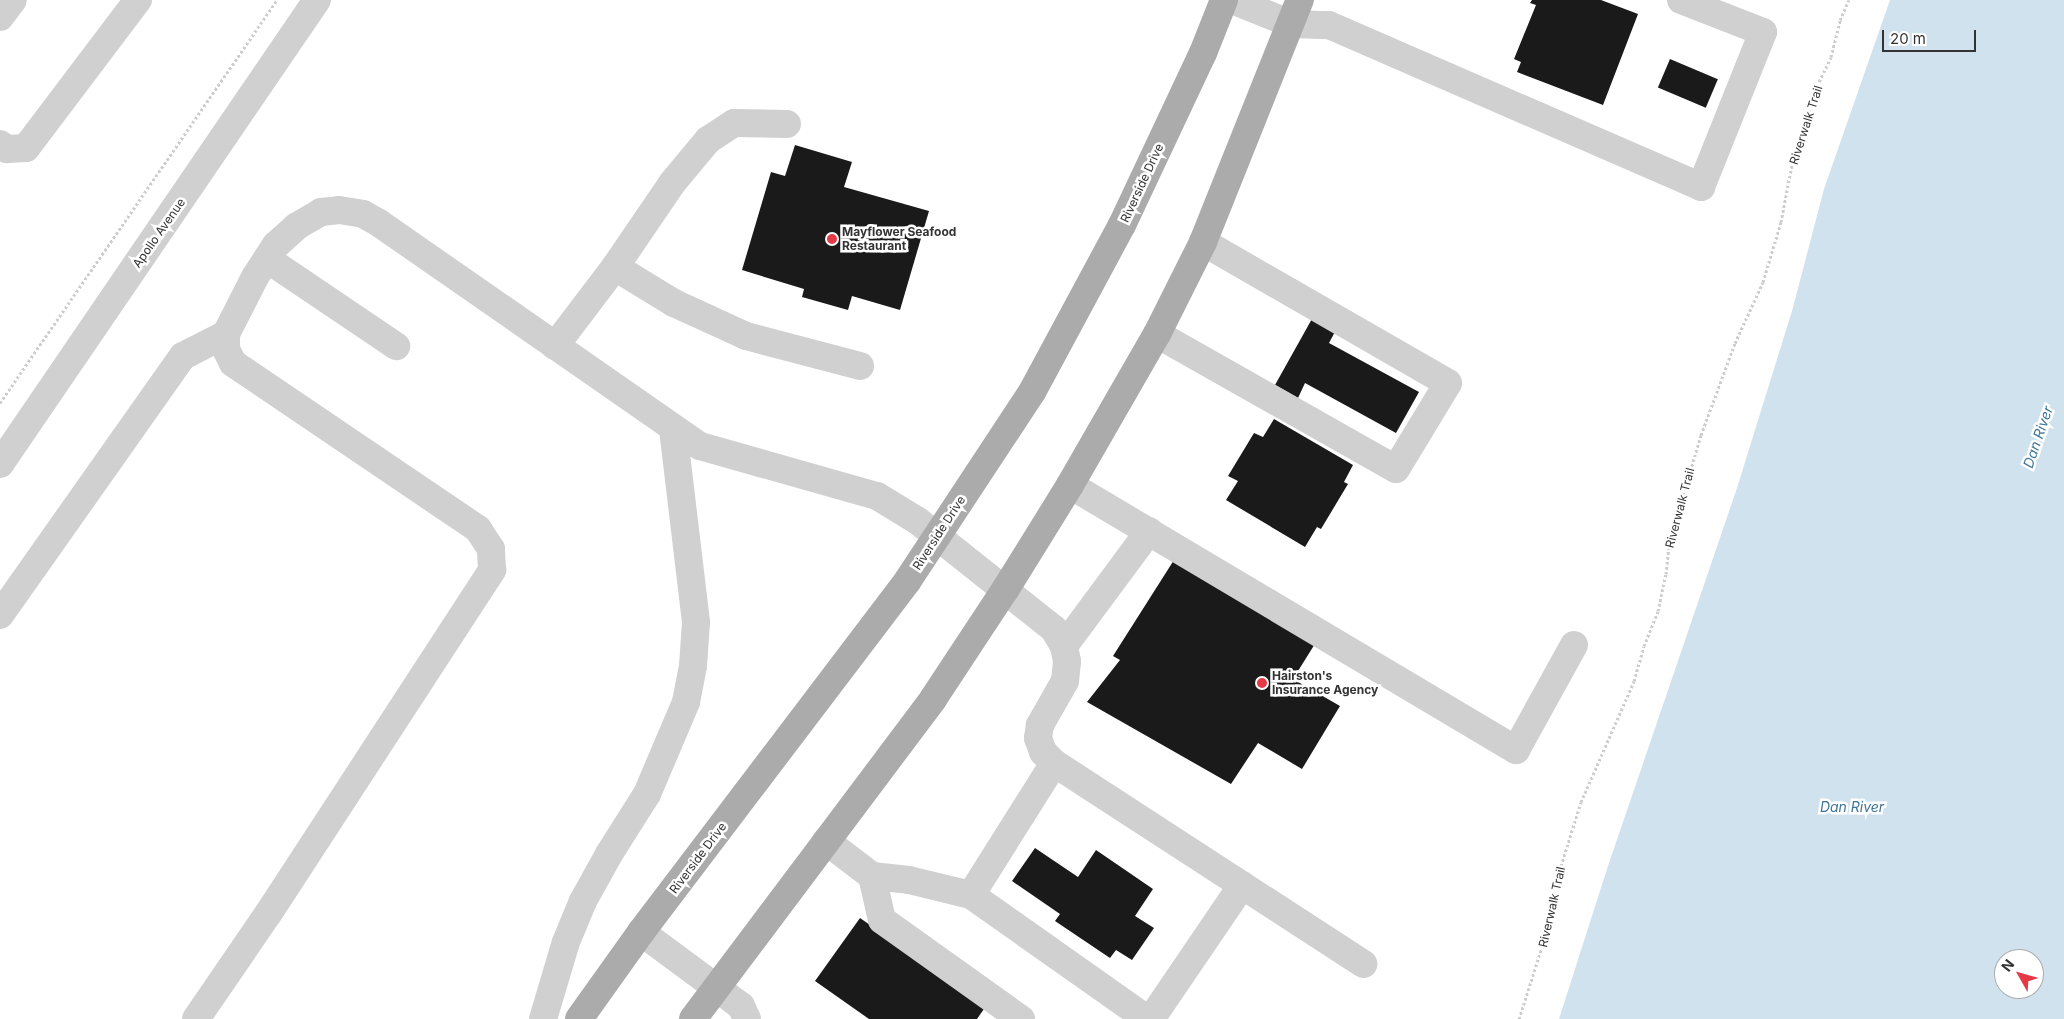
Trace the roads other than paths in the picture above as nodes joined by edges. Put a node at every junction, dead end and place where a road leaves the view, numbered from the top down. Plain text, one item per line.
1 (13, 0) edge
2 (138, 0) edge
3 (317, 0) edge
4 (1224, 0) edge
5 (1232, 0) edge
6 (1681, 0) edge
7 (1296, 12) edge
8 (0, 17) edge
9 (787, 124) dead end
10 (13, 146) edge
11 (1203, 242) junction
12 (267, 259) junction
13 (615, 267) junction
14 (226, 334) junction
15 (1157, 334) junction
16 (396, 346) dead end
17 (555, 346) junction
18 (860, 366) dead end
19 (673, 429) junction
20 (0, 464) edge
21 (1070, 484) junction
22 (1149, 531) junction
23 (937, 536) junction
24 (1005, 590) junction
25 (0, 615) edge
26 (1574, 645) dead end
27 (1064, 646) junction
28 (1054, 763) junction
29 (826, 841) junction
30 (872, 876) junction
31 (1242, 885) junction
32 (971, 895) junction
33 (641, 932) junction
34 (1364, 964) dead end
35 (717, 987) junction
36 (196, 1019) edge
37 (543, 1019) edge
38 (579, 1019) edge
39 (693, 1019) edge
40 (747, 1019) edge
41 (1020, 1019) edge
42 (1149, 1019) edge

1 - 8 street
2 - 10 street
3 - 20 street, Apollo Avenue
4 - 23 main road, Riverside Drive
5 - 7 street
6 - 7 street
7 - 11 main road
9 - 13 street
11 - 15 main road
11 - 15 street
12 - 14 street
12 - 16 street
12 - 17 street
13 - 17 street
13 - 18 street
14 - 25 street
14 - 36 street
15 - 21 main road
17 - 19 street
19 - 23 street
19 - 37 street
21 - 22 street
21 - 24 main road
22 - 26 street
22 - 27 street
23 - 24 street
23 - 33 main road, Riverside Drive
24 - 27 street
24 - 29 main road
27 - 28 street
28 - 31 street
28 - 32 street
29 - 30 street
29 - 35 main road
30 - 32 street
30 - 41 street
31 - 34 street
31 - 42 street
32 - 42 street
33 - 35 street
33 - 38 main road, Riverside Drive
35 - 39 main road
35 - 40 street

